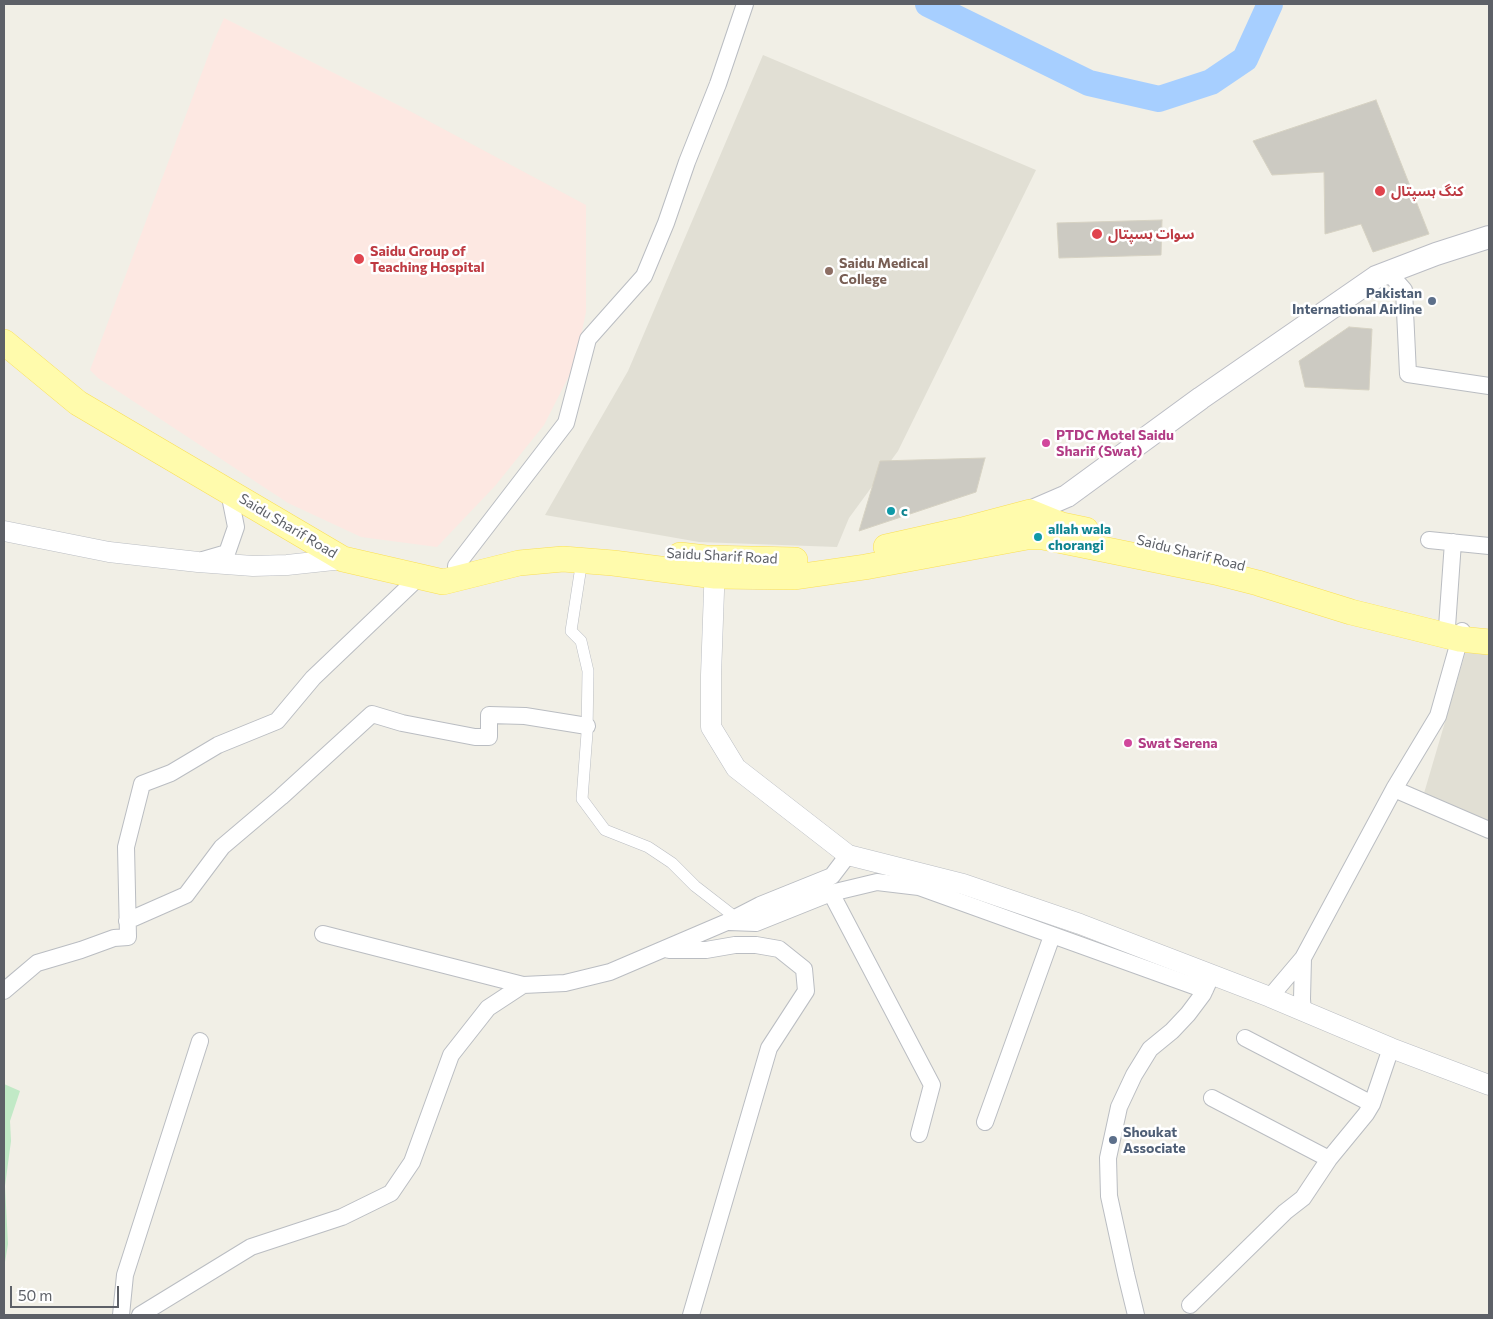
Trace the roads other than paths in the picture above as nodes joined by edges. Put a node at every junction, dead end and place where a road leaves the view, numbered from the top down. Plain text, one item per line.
1 (745, 4) edge
2 (1489, 237) edge
3 (1389, 273) junction
4 (4, 342) edge
5 (1489, 386) edge
6 (229, 492) junction
7 (1030, 512) junction
8 (1062, 525) junction
9 (4, 531) edge
10 (1027, 537) junction
11 (1429, 540) dead end
12 (1453, 542) junction
13 (1489, 546) edge
14 (343, 559) junction
15 (864, 559) junction
16 (582, 560) junction
17 (198, 562) junction
18 (456, 566) junction
19 (715, 567) junction
20 (420, 576) junction
21 (1352, 607) junction
22 (1456, 632) junction
23 (1489, 634) edge
24 (1489, 642) edge
25 (587, 726) junction
26 (1394, 788) junction
27 (1489, 830) edge
28 (848, 855) junction
29 (831, 893) junction
30 (731, 920) junction
31 (127, 921) junction
32 (323, 934) dead end
33 (1052, 936) junction
34 (662, 950) junction
35 (1303, 958) junction
36 (1208, 982) junction
37 (523, 985) junction
38 (4, 991) edge
39 (1270, 997) junction
40 (1304, 1012) junction
41 (1245, 1038) dead end
42 (200, 1041) dead end
43 (1391, 1048) junction
44 (1489, 1085) edge
45 (1212, 1098) dead end
46 (1372, 1104) junction
47 (985, 1122) dead end
48 (919, 1134) dead end
49 (1329, 1160) junction
50 (1190, 1305) dead end
51 (120, 1315) edge
52 (140, 1315) edge
53 (692, 1315) edge
54 (1136, 1315) edge

1 - 18 street
2 - 3 main road
3 - 5 street
3 - 7 main road
4 - 6 main road, Saidu Sharif Road
6 - 14 main road, Saidu Sharif Road
6 - 17 street
7 - 8 main road, Saidu Sharif Road
7 - 15 main road
8 - 10 main road
8 - 21 main road, Saidu Sharif Road
9 - 17 street
10 - 15 main road
10 - 21 main road
11 - 12 street
12 - 13 street
12 - 22 street
14 - 17 street
14 - 20 main road, Saidu Sharif Road
15 - 19 main road
16 - 19 main road
16 - 20 main road
16 - 25 street
18 - 19 main road, Saidu Sharif Road
18 - 20 main road, Saidu Sharif Road
19 - 28 street
20 - 31 street
21 - 22 main road
22 - 23 main road
22 - 24 main road
22 - 26 street
25 - 30 street
25 - 31 street
26 - 27 street
26 - 35 street
28 - 30 street
28 - 36 street
29 - 30 street
29 - 33 street
29 - 48 street
30 - 34 street
31 - 38 street
32 - 37 street
33 - 36 street
33 - 47 street
34 - 37 street
34 - 53 street
35 - 39 street
35 - 40 street
36 - 39 street
36 - 54 street
37 - 52 street
39 - 40 street
40 - 43 street
41 - 46 street
42 - 51 street
43 - 44 street
43 - 46 street
45 - 49 street
46 - 49 street
49 - 50 street

